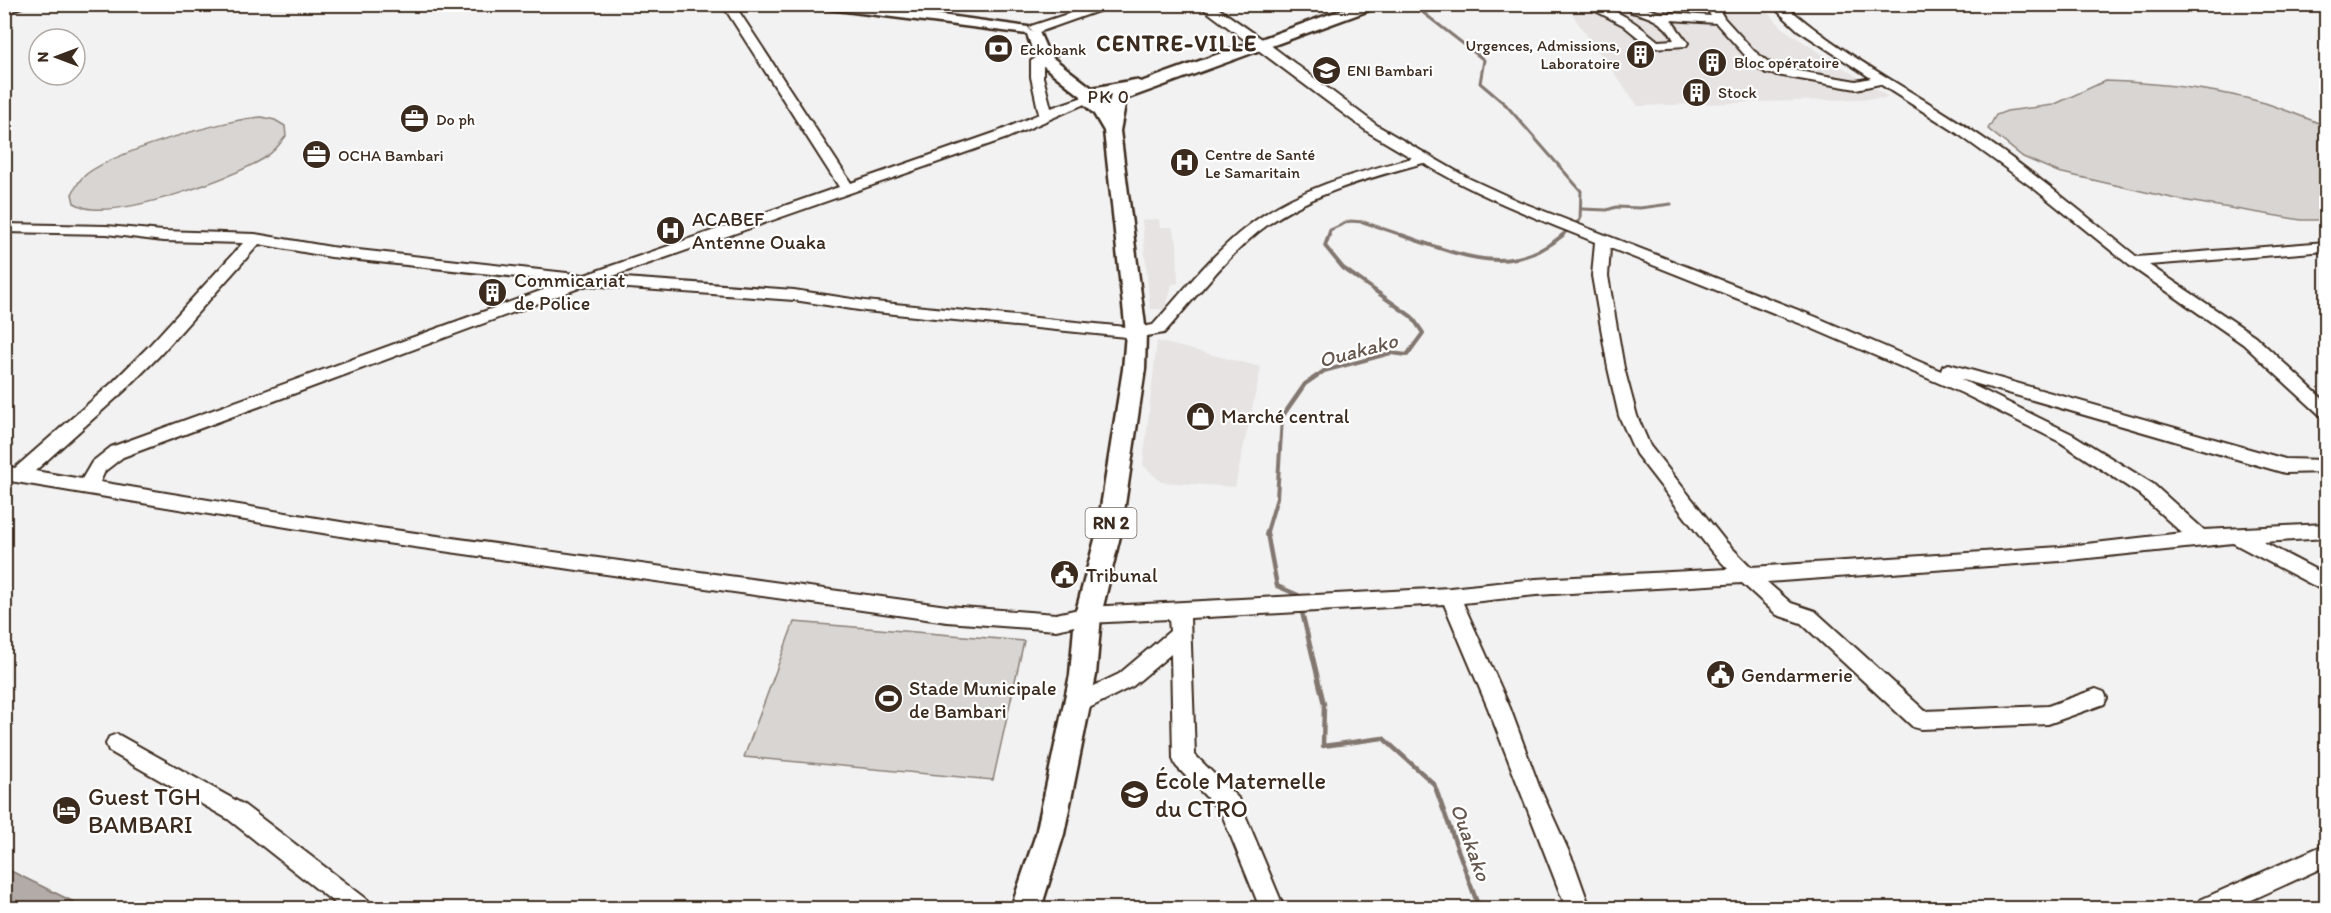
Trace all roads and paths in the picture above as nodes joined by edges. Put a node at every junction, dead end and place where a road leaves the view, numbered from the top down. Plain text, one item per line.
1 (24, 4) edge
2 (728, 4) edge
3 (821, 4) edge
4 (1112, 4) edge
5 (1203, 4) edge
6 (1373, 4) edge
7 (1588, 4) edge
8 (1710, 4) edge
9 (1776, 4) edge
10 (857, 7) edge
11 (1632, 7) edge
12 (4, 11) edge
13 (1609, 12) junction
14 (1654, 15) junction
15 (1719, 20) junction
16 (1261, 44) junction
17 (1043, 48) junction
18 (1881, 80) junction
19 (1102, 98) junction
20 (1046, 116) junction
21 (1423, 159) junction
22 (848, 188) junction
23 (4, 228) edge
24 (255, 239) junction
25 (1603, 239) junction
26 (2326, 246) edge
27 (2134, 262) junction
28 (586, 280) junction
29 (1136, 333) junction
30 (1875, 349) junction
31 (2326, 411) edge
32 (2326, 466) edge
33 (12, 473) edge
34 (90, 488) junction
35 (2326, 531) edge
36 (2236, 537) junction
37 (2200, 538) junction
38 (1745, 574) junction
39 (2326, 584) edge
40 (1450, 596) junction
41 (1179, 610) junction
42 (1089, 615) junction
43 (1180, 635) junction
44 (2096, 698) dead end
45 (1077, 704) junction
46 (117, 744) dead end
47 (2326, 855) edge
48 (359, 909) edge
49 (1026, 909) edge
50 (1272, 909) edge
51 (1578, 909) edge
52 (2210, 909) edge

1 - 12 street
2 - 22 street
3 - 10 main road
4 - 17 street
5 - 16 street
6 - 16 main road
7 - 13 street
8 - 15 street
9 - 18 street
10 - 17 main road
11 - 13 street
11 - 14 street
13 - 14 street
14 - 15 street
15 - 18 street
16 - 19 main road
16 - 21 street
17 - 19 main road
17 - 20 street
18 - 27 street
19 - 20 street
19 - 29 main road, RN 2
20 - 22 street
21 - 25 street
21 - 29 street
22 - 28 street
23 - 24 street
24 - 28 street
24 - 33 street
25 - 30 street
25 - 38 street
26 - 27 street
27 - 31 street
28 - 29 street
28 - 34 street
29 - 42 main road, RN 2
30 - 32 street
30 - 37 street
33 - 34 street
34 - 42 street
35 - 36 street
36 - 37 street
36 - 39 street
37 - 38 street
38 - 40 street
38 - 44 street
40 - 41 street
40 - 51 street
41 - 42 street
41 - 43 street
42 - 45 main road, RN 2
43 - 45 street
43 - 50 street
45 - 49 main road, RN 2
46 - 48 street
47 - 52 street

